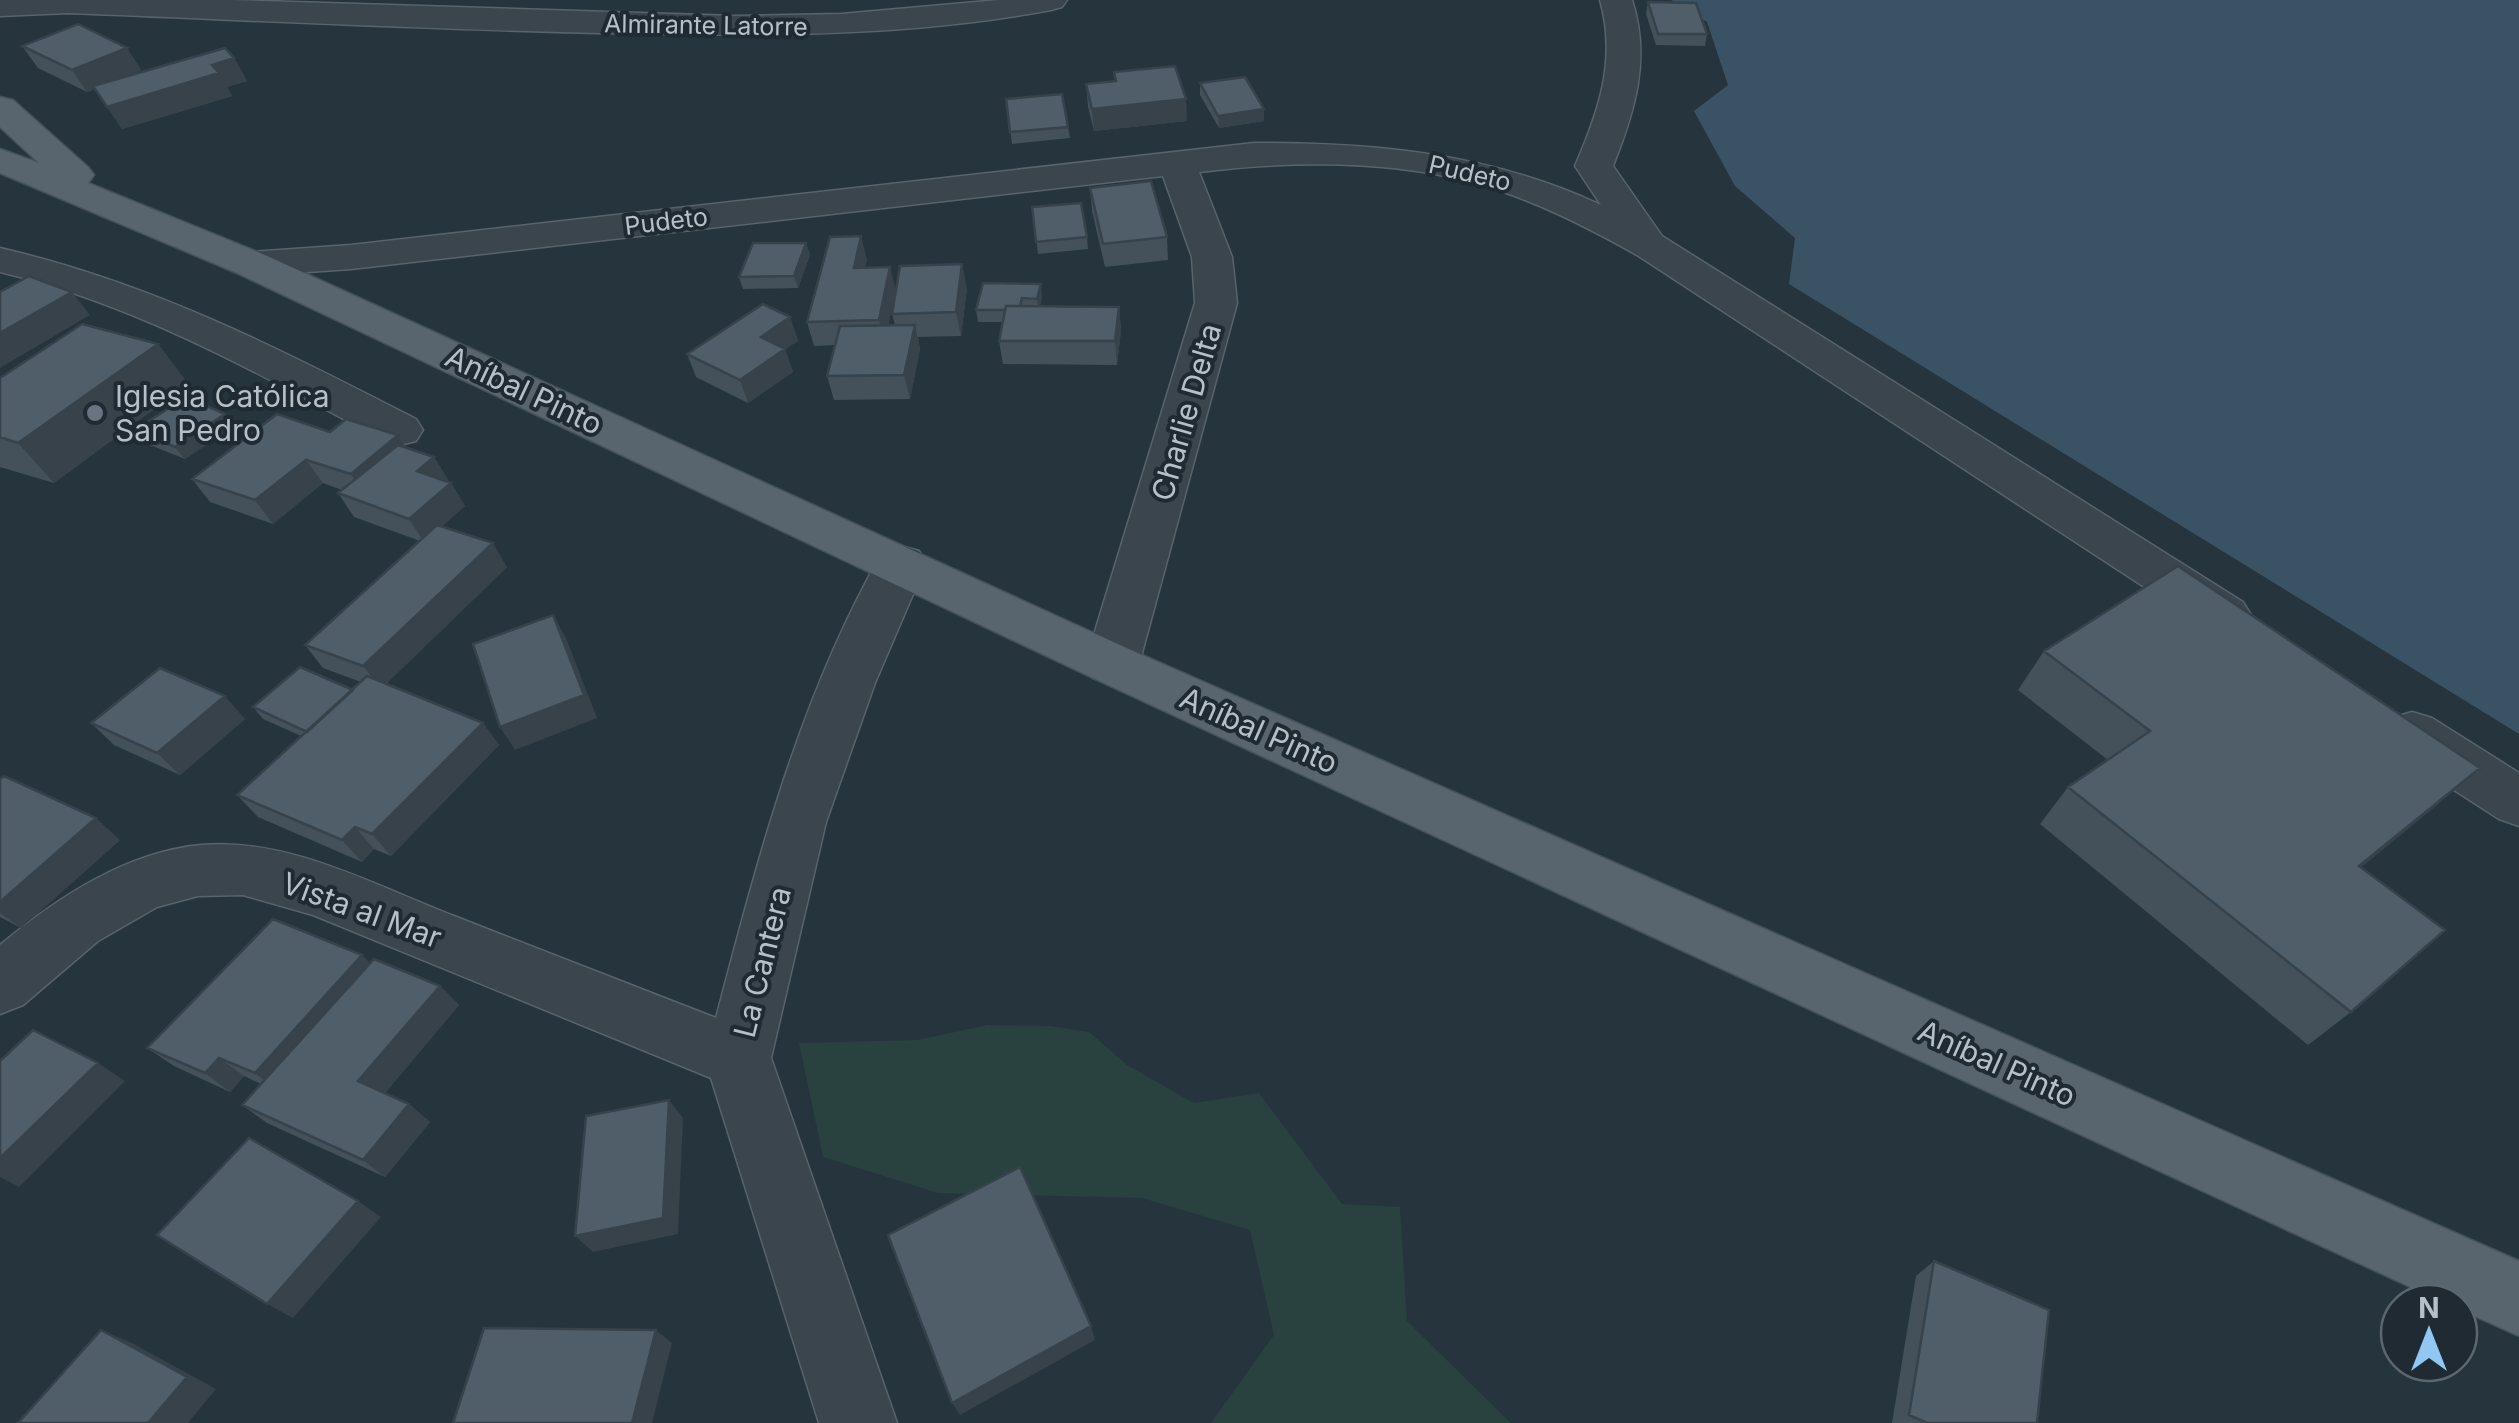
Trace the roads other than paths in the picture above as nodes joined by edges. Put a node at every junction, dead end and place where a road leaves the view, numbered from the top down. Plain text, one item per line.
1 (1051, 0) edge
2 (1616, 0) edge
3 (0, 6) edge
4 (0, 108) edge
5 (0, 160) edge
6 (1176, 161) junction
7 (1456, 166) junction
8 (1594, 166) junction
9 (104, 200) junction
10 (1645, 240) junction
11 (0, 260) edge
12 (251, 264) junction
13 (400, 430) dead end
14 (901, 564) junction
15 (2251, 631) edge
16 (1112, 664) junction
17 (2385, 716) edge
18 (2519, 802) edge
19 (0, 985) edge
20 (738, 1058) junction
21 (2519, 1299) edge
22 (858, 1423) edge

1 - 3 street, Almirante Latorre
2 - 8 street
4 - 9 main road
5 - 9 main road, Aníbal Pinto
6 - 7 street, Pudeto
6 - 12 street, Pudeto
6 - 16 street, Charlie Delta
7 - 8 street
7 - 10 street, Pudeto
8 - 10 street
9 - 12 main road, Aníbal Pinto
10 - 15 street, Pudeto
11 - 13 street
12 - 14 main road, Aníbal Pinto
14 - 16 main road, Aníbal Pinto
14 - 20 street, La Cantera
16 - 21 main road, Aníbal Pinto
17 - 18 street
19 - 20 street, Vista al Mar
20 - 22 street, La Cantera

